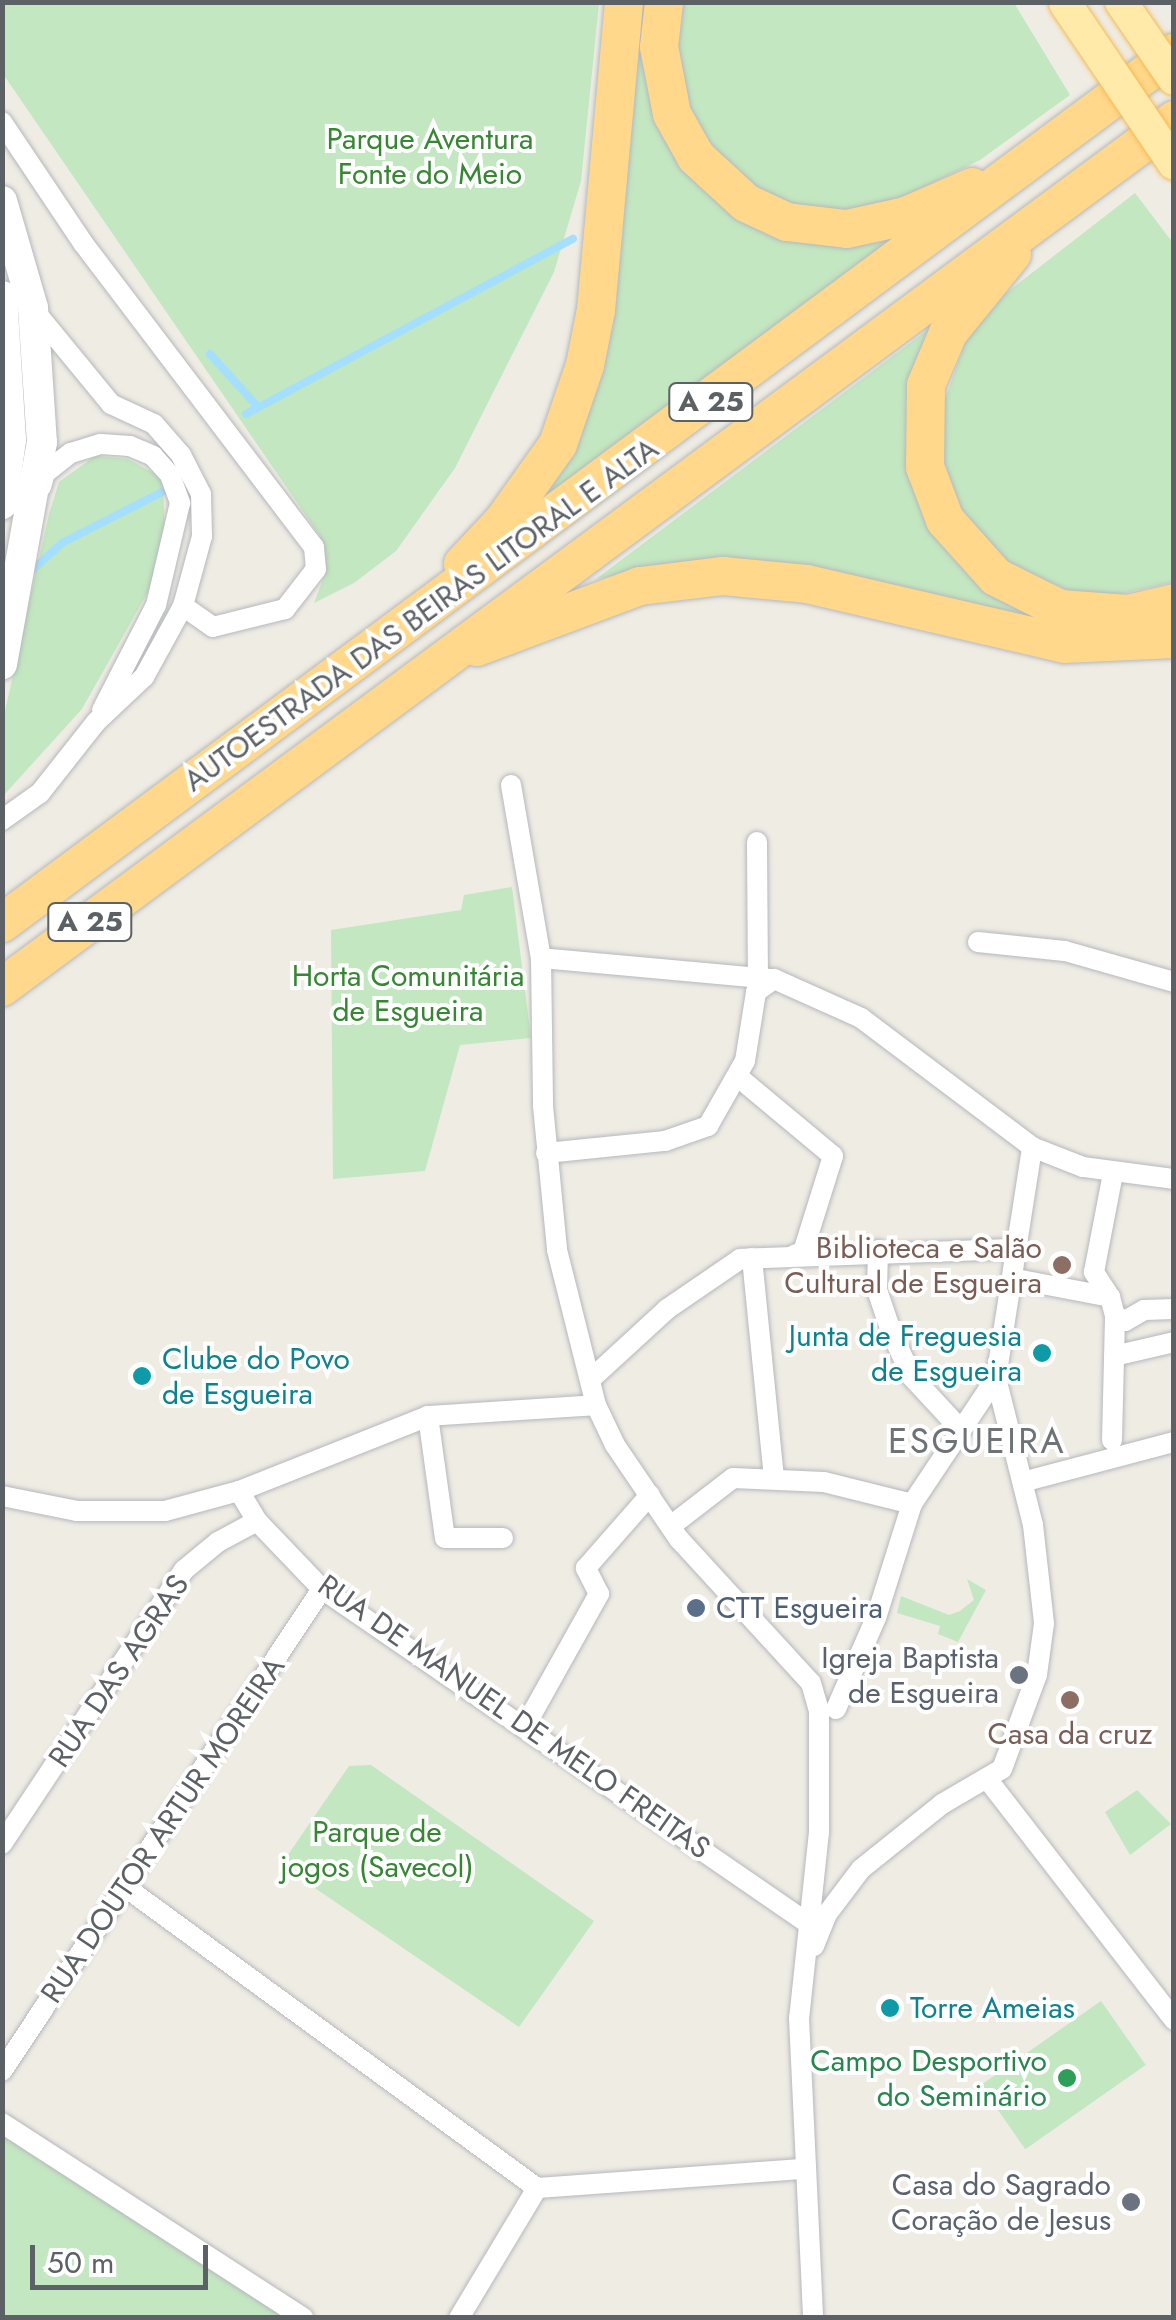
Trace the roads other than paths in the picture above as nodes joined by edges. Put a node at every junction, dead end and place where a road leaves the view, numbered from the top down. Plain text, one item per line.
1 (624, 2) edge
2 (664, 2) edge
3 (1121, 2) edge
4 (1064, 3) edge
5 (1174, 53) edge
6 (1174, 79) edge
7 (1174, 120) edge
8 (2, 122) edge
9 (1023, 162) junction
10 (1174, 164) edge
11 (2, 201) edge
12 (1031, 232) junction
13 (2, 296) edge
14 (33, 308) junction
15 (2, 504) edge
16 (34, 512) junction
17 (1174, 603) edge
18 (183, 606) junction
19 (392, 636) junction
20 (1174, 639) edge
21 (456, 654) junction
22 (2, 664) edge
23 (96, 722) junction
24 (511, 786) dead end
25 (2, 820) edge
26 (757, 842) dead end
27 (2, 923) edge
28 (978, 942) dead end
29 (540, 958) junction
30 (766, 979) junction
31 (1174, 982) edge
32 (2, 986) edge
33 (737, 1076) junction
34 (1032, 1147) junction
35 (546, 1153) junction
36 (1112, 1173) junction
37 (1174, 1178) edge
38 (1015, 1248) junction
39 (878, 1250) junction
40 (794, 1255) junction
41 (752, 1258) junction
42 (1016, 1279) junction
43 (1113, 1307) junction
44 (1174, 1309) edge
45 (1174, 1342) edge
46 (1114, 1356) junction
47 (996, 1378) junction
48 (591, 1379) junction
49 (596, 1404) junction
50 (428, 1416) junction
51 (961, 1430) junction
52 (1112, 1440) dead end
53 (1174, 1442) edge
54 (774, 1478) junction
55 (1026, 1481) junction
56 (4, 1491) edge
57 (239, 1491) junction
58 (650, 1495) junction
59 (912, 1504) junction
60 (257, 1521) junction
61 (672, 1524) junction
62 (503, 1538) dead end
63 (322, 1589) junction
64 (836, 1709) dead end
65 (524, 1728) junction
66 (988, 1780) junction
67 (2, 1844) edge
68 (816, 1866) junction
69 (848, 1886) junction
70 (128, 1888) junction
71 (809, 1924) junction
72 (803, 1972) junction
73 (1174, 2020) edge
74 (2, 2071) edge
75 (2, 2123) edge
76 (805, 2169) junction
77 (537, 2188) junction
78 (304, 2318) edge
79 (459, 2318) edge
80 (813, 2318) edge

1 - 19 highway
2 - 9 highway
3 - 6 main road, bridge
4 - 10 main road, bridge
5 - 9 highway, AUTOESTRADA DAS BEIRAS LITORAL E ALTA / A 25
7 - 12 highway, AUTOESTRADA DAS BEIRAS LITORAL E ALTA / A 25
8 - 18 street
9 - 19 highway, AUTOESTRADA DAS BEIRAS LITORAL E ALTA / A 25
11 - 14 main road
12 - 17 highway
12 - 21 highway, AUTOESTRADA DAS BEIRAS LITORAL E ALTA / A 25
13 - 15 main road
14 - 16 main road
14 - 18 street
16 - 22 main road
16 - 23 street
18 - 23 street
19 - 27 highway, AUTOESTRADA DAS BEIRAS LITORAL E ALTA / A 25
20 - 21 highway
21 - 32 highway, AUTOESTRADA DAS BEIRAS LITORAL E ALTA / A 25
23 - 25 street
24 - 29 street
26 - 30 street
28 - 31 street
29 - 30 street
29 - 35 street
30 - 33 street
30 - 34 street
33 - 35 street
33 - 40 street
34 - 36 street
34 - 38 street
35 - 48 street
36 - 37 street
36 - 43 street
38 - 39 street
38 - 42 street
39 - 40 street
39 - 51 street
40 - 41 street
41 - 48 street
41 - 54 street
42 - 43 street
42 - 47 street
43 - 44 street
43 - 46 street
45 - 46 street
46 - 52 street
47 - 51 street
47 - 55 street
48 - 49 street
49 - 50 street
49 - 58 street
50 - 57 street
50 - 62 street
51 - 59 street
53 - 55 street
54 - 59 street
54 - 61 street
55 - 66 street
56 - 57 street
57 - 60 street, RUA DE MANUEL DE MELO FREITAS
58 - 61 street
58 - 65 street
59 - 64 street
60 - 63 street, RUA DE MANUEL DE MELO FREITAS
60 - 67 street, RUA DAS AGRAS
61 - 68 street
63 - 65 street, RUA DE MANUEL DE MELO FREITAS
63 - 70 street, RUA DOUTOR ARTUR MOREIRA
65 - 71 street, RUA DE MANUEL DE MELO FREITAS
66 - 69 street
66 - 73 street
68 - 69 street
68 - 71 street
69 - 72 street
70 - 74 street, RUA DOUTOR ARTUR MOREIRA
70 - 77 street
71 - 72 street
72 - 76 street
75 - 78 street
76 - 77 street
76 - 80 street
77 - 79 street

